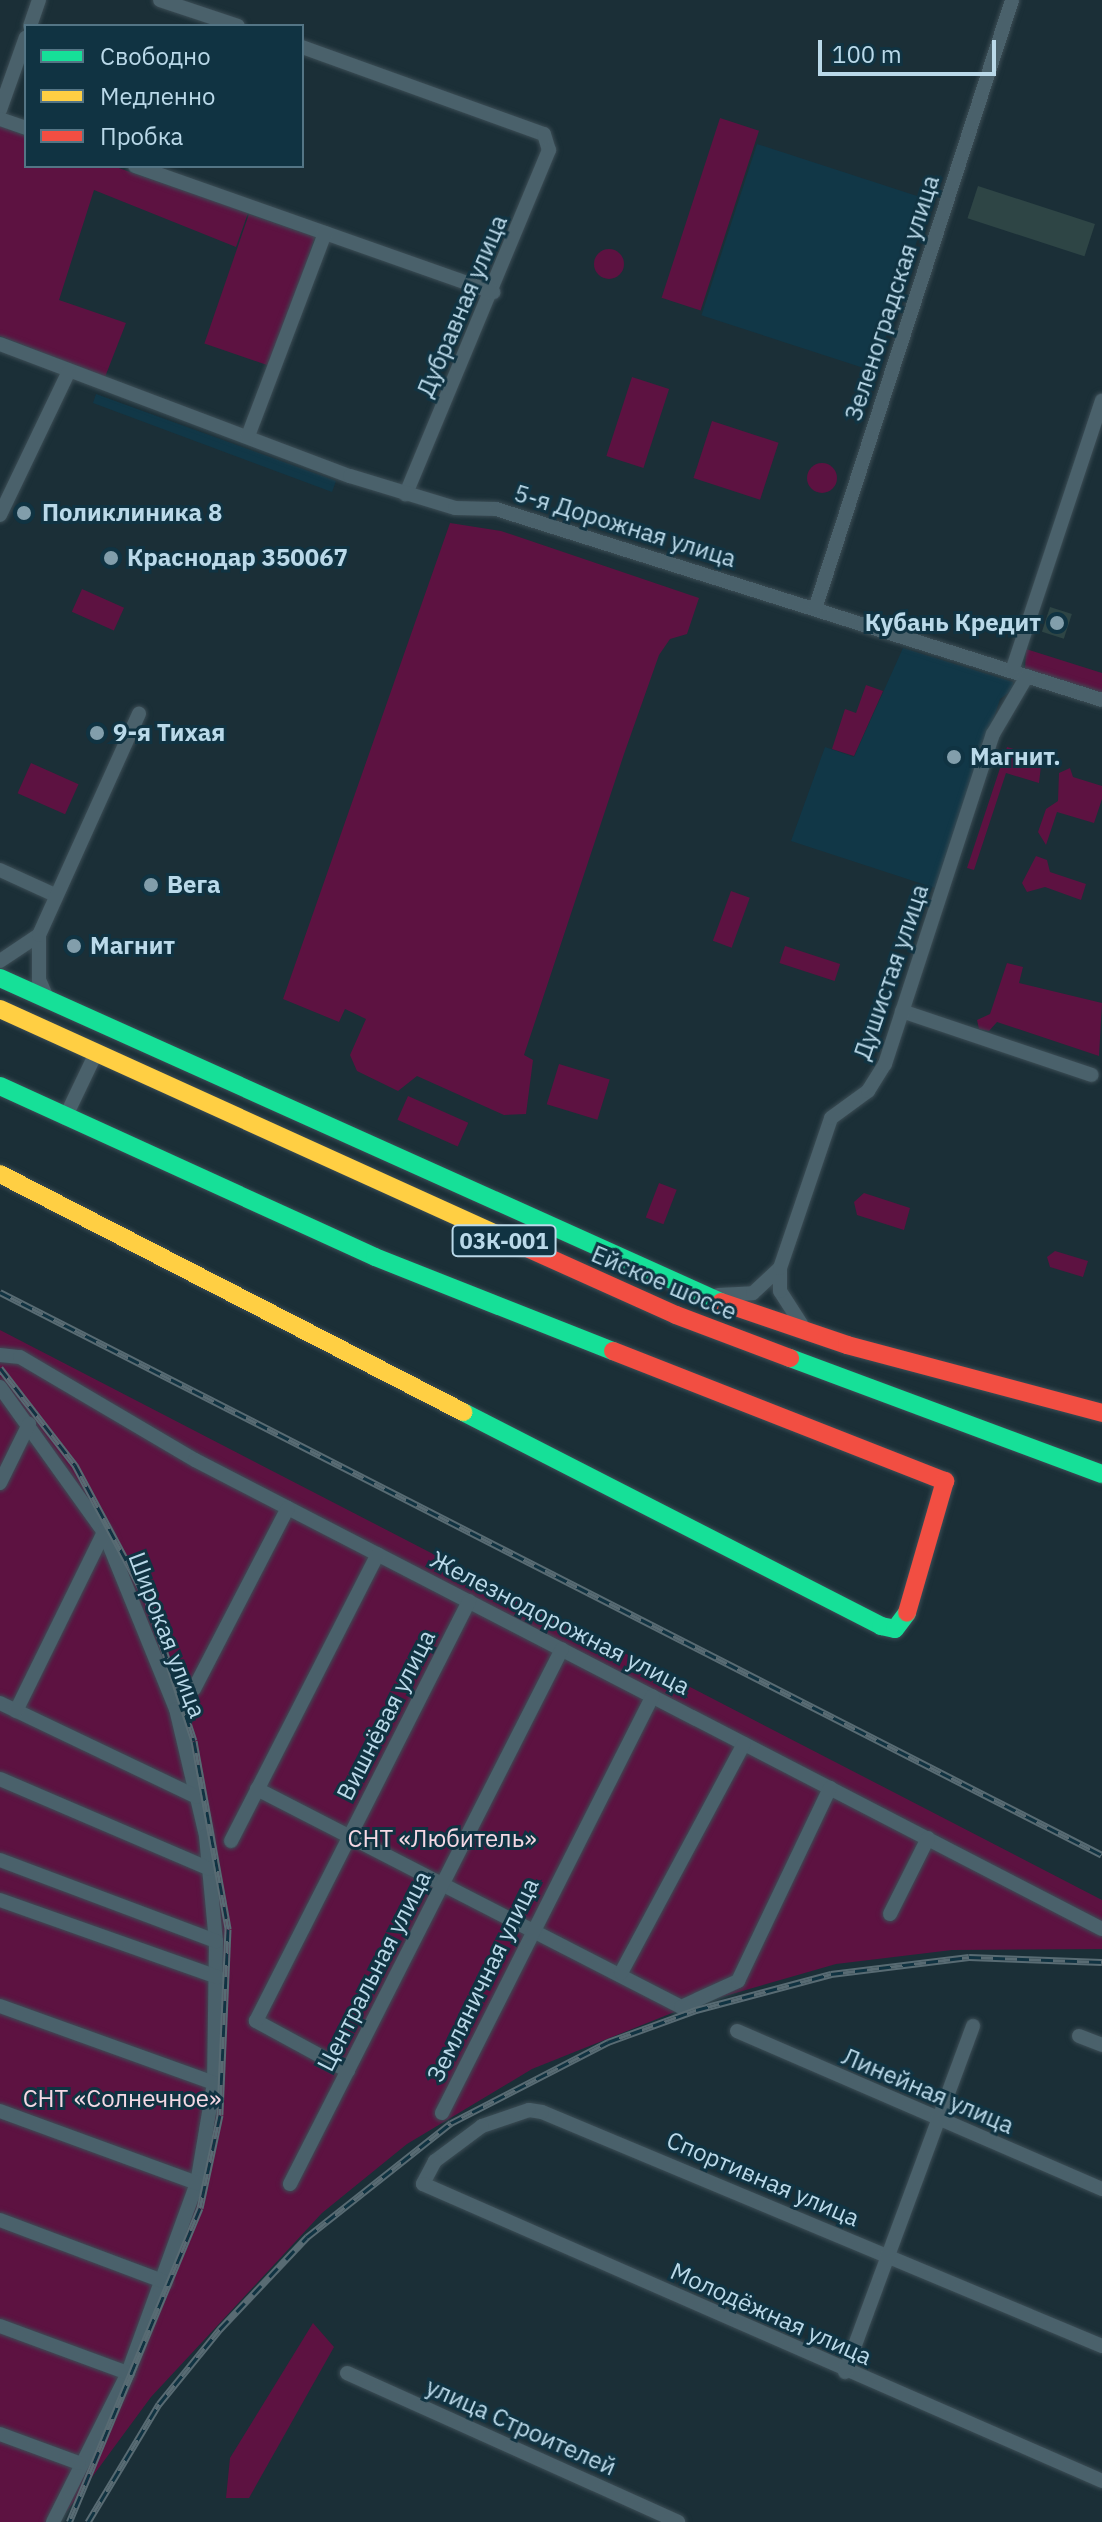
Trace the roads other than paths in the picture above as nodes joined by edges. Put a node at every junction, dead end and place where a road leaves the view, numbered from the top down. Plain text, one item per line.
1 (39, 0) edge
2 (160, 0) edge
3 (1012, 0) edge
4 (31, 24) edge
5 (232, 24) edge
6 (24, 43) edge
7 (304, 48) edge
8 (0, 110) edge
9 (0, 119) edge
10 (24, 127) edge
11 (141, 168) edge
12 (325, 233) junction
13 (493, 292) junction
14 (0, 344) edge
15 (69, 371) junction
16 (1102, 401) edge
17 (248, 436) junction
18 (406, 494) junction
19 (0, 515) edge
20 (815, 609) junction
21 (1012, 671) junction
22 (1027, 676) junction
23 (1102, 700) edge
24 (139, 714) dead end
25 (0, 870) edge
26 (55, 895) junction
27 (39, 935) junction
28 (0, 961) edge
29 (0, 978) edge
30 (48, 1000) junction
31 (0, 1009) edge
32 (902, 1011) junction
33 (96, 1053) junction
34 (1092, 1075) dead end
35 (0, 1086) edge
36 (65, 1118) junction
37 (0, 1174) edge
38 (780, 1268) junction
39 (703, 1295) junction
40 (807, 1333) junction
41 (0, 1355) edge
42 (0, 1387) edge
43 (1070, 1404) junction
44 (1102, 1413) edge
45 (1102, 1419) edge
46 (29, 1424) junction
47 (1102, 1474) edge
48 (0, 1483) edge
49 (288, 1508) junction
50 (104, 1532) junction
51 (378, 1554) junction
52 (469, 1601) junction
53 (562, 1649) junction
54 (194, 1689) dead end
55 (653, 1696) junction
56 (0, 1703) edge
57 (16, 1711) junction
58 (744, 1744) junction
59 (0, 1779) edge
60 (830, 1788) junction
61 (257, 1789) junction
62 (197, 1797) junction
63 (349, 1836) junction
64 (928, 1838) junction
65 (231, 1841) dead end
66 (0, 1860) edge
67 (210, 1869) junction
68 (443, 1885) junction
69 (0, 1900) edge
70 (890, 1914) dead end
71 (532, 1929) junction
72 (1102, 1929) edge
73 (216, 1941) junction
74 (621, 1973) junction
75 (218, 1977) junction
76 (0, 2006) edge
77 (973, 2026) dead end
78 (737, 2031) dead end
79 (1079, 2036) dead end
80 (1102, 2045) edge
81 (348, 2071) junction
82 (214, 2083) junction
83 (0, 2111) edge
84 (442, 2113) dead end
85 (942, 2122) junction
86 (197, 2183) junction
87 (290, 2184) dead end
88 (423, 2184) joint
89 (1102, 2189) edge
90 (0, 2220) edge
91 (891, 2257) junction
92 (165, 2282) junction
93 (0, 2326) edge
94 (1102, 2346) edge
95 (845, 2372) junction
96 (128, 2373) junction
97 (347, 2373) dead end
98 (0, 2434) edge
99 (79, 2463) junction
100 (1102, 2481) edge
101 (53, 2522) edge
102 (678, 2522) edge

1 - 4 street
2 - 5 street
3 - 20 street, Зеленоградская улица
6 - 8 street
7 - 13 street, Дубравная улица
9 - 10 street
11 - 12 street
12 - 13 street
12 - 17 street
13 - 18 street, Дубравная улица
14 - 15 street, 5-я Дорожная улица
15 - 17 street, 5-я Дорожная улица
15 - 19 street
16 - 21 street
17 - 18 street, 5-я Дорожная улица
18 - 20 street, 5-я Дорожная улица
20 - 21 street, 5-я Дорожная улица
21 - 22 street, 5-я Дорожная улица
22 - 23 street, 5-я Дорожная улица
22 - 32 street, Душистая улица
24 - 26 street
25 - 26 street
26 - 27 street
27 - 28 street
27 - 30 street
29 - 30 main road, Ейское шоссе / 03К-001
30 - 39 main road, Ейское шоссе / 03К-001
31 - 33 main road, Ейское шоссе / 03К-001
32 - 34 street
32 - 38 street, Душистая улица
33 - 36 street
33 - 47 main road, Ейское шоссе / 03К-001
35 - 36 main road
36 - 37 main road
38 - 39 street
38 - 40 street
39 - 40 main road, Ейское шоссе / 03К-001
40 - 43 main road, Ейское шоссе / 03К-001
41 - 49 street, Железнодорожная улица
42 - 46 street, Широкая улица
43 - 44 main road, Ейское шоссе / 03К-001
43 - 45 main road, 03К-001
46 - 48 street
46 - 50 street, Широкая улица
49 - 51 street, Железнодорожная улица
49 - 54 street
50 - 57 street
50 - 62 street, Широкая улица
51 - 52 street, Железнодорожная улица
51 - 61 street
52 - 53 street, Железнодорожная улица
52 - 63 street, Вишнёвая улица
53 - 55 street, Железнодорожная улица
53 - 68 street, Центральная улица
55 - 58 street, Железнодорожная улица
55 - 71 street, Земляничная улица
56 - 57 street
57 - 62 street
58 - 60 street, Железнодорожная улица
58 - 74 street
59 - 67 street
60 - 64 street, Железнодорожная улица
60 - 74 street
61 - 63 street
61 - 65 street
62 - 67 street, Широкая улица
63 - 68 street
63 - 81 street, Вишнёвая улица
64 - 70 street
64 - 72 street, Железнодорожная улица
66 - 73 street
67 - 73 street, Широкая улица
68 - 71 street
68 - 81 street, Центральная улица
69 - 75 street
71 - 74 street
71 - 84 street, Земляничная улица
73 - 75 street, Широкая улица
75 - 82 street, Широкая улица
76 - 82 street
77 - 85 street
78 - 85 street, Линейная улица
79 - 80 street
81 - 87 street, Центральная улица
82 - 86 street, Широкая улица
83 - 86 street
85 - 89 street, Линейная улица
85 - 91 street
86 - 92 street, Широкая улица
88 - 91 street, Спортивная улица
88 - 95 street, Молодёжная улица
90 - 92 street
91 - 94 street, Спортивная улица
91 - 95 street
92 - 96 street, Широкая улица
93 - 96 street
95 - 100 street, Молодёжная улица
96 - 99 street, Широкая улица
97 - 102 street, улица Строителей
98 - 99 street
99 - 101 street, Широкая улица

